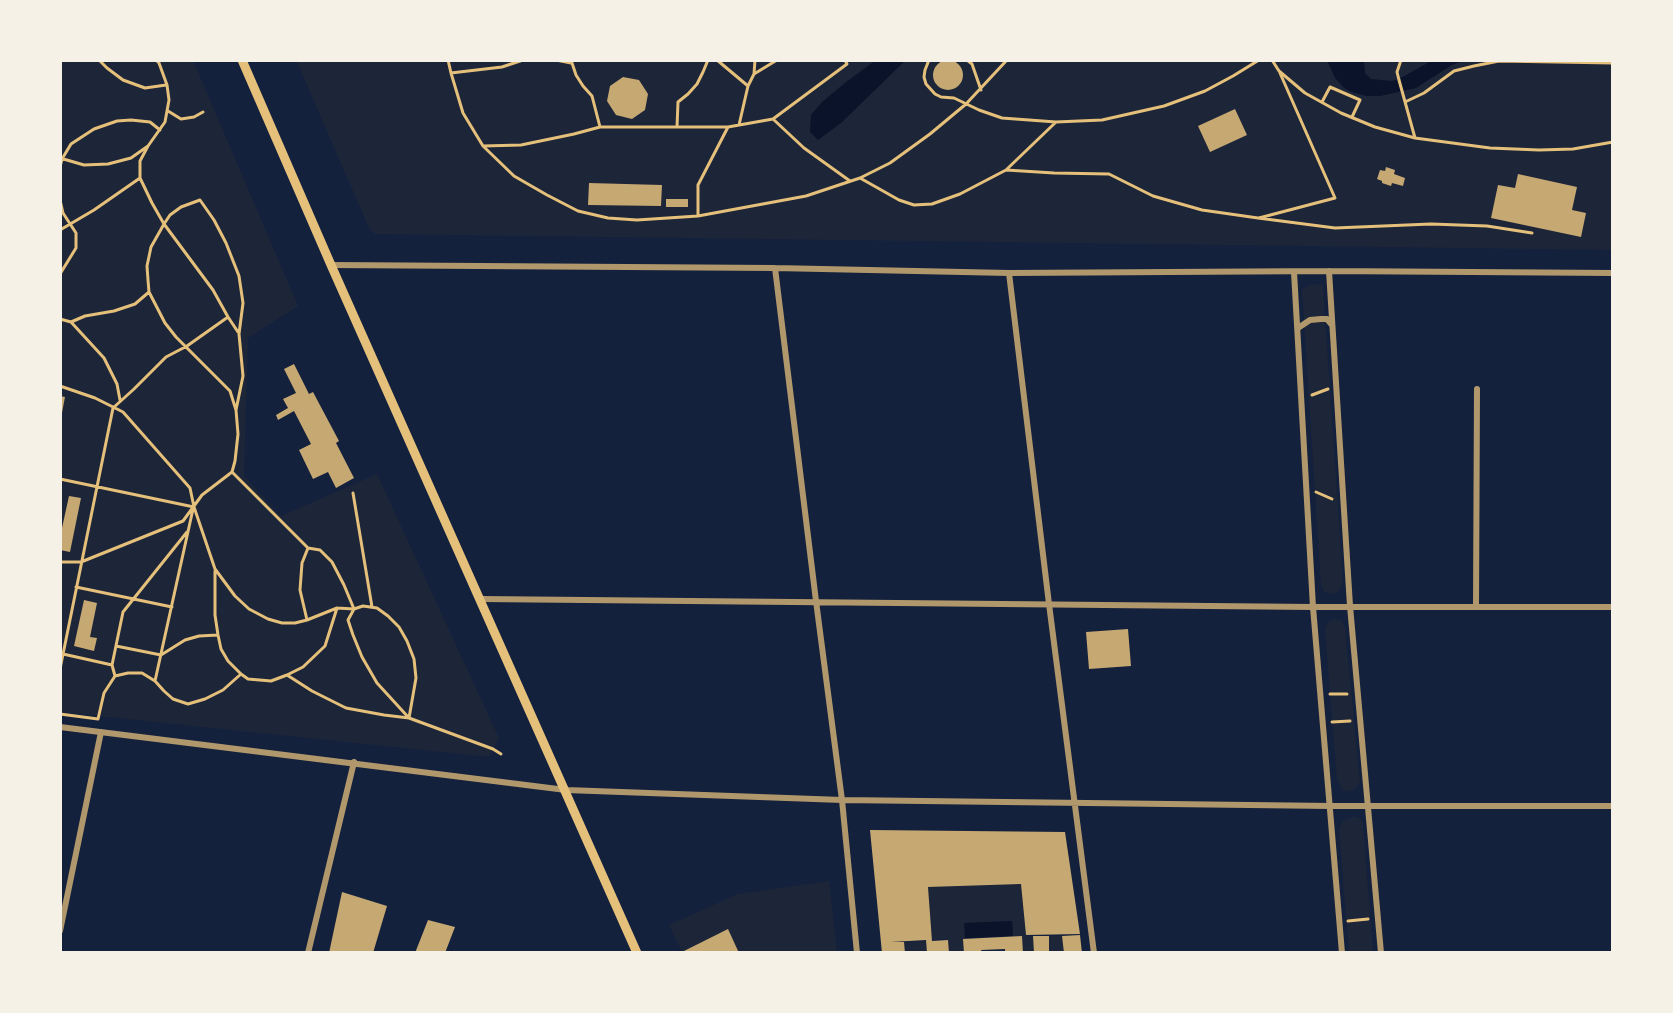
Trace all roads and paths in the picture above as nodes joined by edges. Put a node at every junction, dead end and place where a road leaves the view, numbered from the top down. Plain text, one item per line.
1 (99, 60) edge
2 (242, 60) edge
3 (448, 60) edge
4 (523, 60) edge
5 (556, 60) edge
6 (708, 60) edge
7 (717, 60) edge
8 (755, 60) edge
9 (777, 60) edge
10 (845, 60) edge
11 (929, 60) edge
12 (967, 60) edge
13 (1007, 60) edge
14 (1259, 60) edge
15 (1272, 60) edge
16 (1401, 60) edge
17 (158, 61) edge
18 (571, 61) edge
19 (1613, 63) edge
20 (1279, 71) junction
21 (451, 73) junction
22 (754, 74) junction
23 (167, 85) junction
24 (748, 86) junction
25 (981, 90) junction
26 (1323, 102) junction
27 (1405, 102) junction
28 (966, 104) junction
29 (168, 111) junction
30 (203, 112) dead end
31 (1352, 117) junction
32 (773, 119) junction
33 (1056, 123) junction
34 (739, 125) junction
35 (600, 127) junction
36 (677, 127) junction
37 (728, 127) junction
38 (160, 130) junction
39 (1416, 138) junction
40 (1613, 142) edge
41 (148, 146) junction
42 (483, 146) junction
43 (61, 159) edge
44 (60, 167) edge
45 (1006, 170) junction
46 (140, 178) junction
47 (860, 178) junction
48 (850, 181) junction
49 (60, 200) edge
50 (698, 216) junction
51 (1258, 218) junction
52 (70, 224) junction
53 (164, 224) junction
54 (60, 230) edge
55 (1532, 233) dead end
56 (331, 265) junction
57 (775, 268) junction
58 (1329, 271) junction
59 (1294, 272) junction
60 (1009, 273) junction
61 (1613, 273) edge
62 (60, 274) edge
63 (149, 292) junction
64 (228, 317) junction
65 (60, 319) edge
66 (71, 322) junction
67 (1332, 325) junction
68 (1298, 328) junction
69 (238, 334) junction
70 (187, 346) junction
71 (60, 386) edge
72 (1336, 386) junction
73 (1477, 389) dead end
74 (1302, 399) junction
75 (120, 400) junction
76 (112, 408) junction
77 (236, 410) junction
78 (232, 472) junction
79 (60, 479) edge
80 (97, 487) junction
81 (1306, 487) junction
82 (353, 494) dead end
83 (1344, 504) junction
84 (194, 507) junction
85 (189, 530) junction
86 (308, 548) junction
87 (60, 562) edge
88 (81, 562) junction
89 (215, 569) junction
90 (76, 587) junction
91 (134, 598) junction
92 (481, 599) junction
93 (816, 601) junction
94 (1049, 604) junction
95 (1350, 606) junction
96 (172, 607) junction
97 (372, 607) junction
98 (1313, 607) junction
99 (1476, 607) junction
100 (1613, 607) edge
101 (337, 608) junction
102 (354, 609) junction
103 (307, 620) junction
104 (218, 635) junction
105 (116, 646) junction
106 (63, 654) junction
107 (161, 655) junction
108 (112, 664) junction
109 (60, 669) edge
110 (241, 674) junction
111 (287, 675) junction
112 (115, 676) junction
113 (155, 681) junction
114 (1321, 694) junction
115 (1358, 694) junction
116 (60, 714) edge
117 (409, 718) junction
118 (1360, 720) junction
119 (1324, 723) junction
120 (60, 727) edge
121 (100, 732) junction
122 (501, 754) dead end
123 (354, 762) junction
124 (566, 790) junction
125 (842, 800) junction
126 (1074, 802) junction
127 (1368, 805) junction
128 (1331, 806) junction
129 (1613, 806) edge
130 (1379, 918) junction
131 (1339, 922) junction
132 (60, 931) edge
133 (308, 953) edge
134 (637, 953) edge
135 (857, 953) edge
136 (1094, 953) edge
137 (1342, 953) edge
138 (1381, 953) edge

1 - 23 path
2 - 56 main road
3 - 21 path
4 - 21 path
5 - 18 path
6 - 36 path
7 - 24 path
8 - 22 path
9 - 22 path
10 - 32 path
11 - 28 path
12 - 25 path
13 - 25 path
14 - 33 path
15 - 20 path
16 - 27 path
17 - 23 path
18 - 35 path
19 - 27 path
20 - 26 path
20 - 51 path
21 - 42 path
22 - 24 path
23 - 29 path
24 - 34 path
25 - 28 path
26 - 31 path
26 - 31 path
27 - 39 path
28 - 33 path
28 - 47 path
29 - 30 path
29 - 38 path
31 - 39 path
32 - 34 path
32 - 48 path
33 - 45 path
34 - 37 path
35 - 36 path
35 - 42 path
36 - 37 path
37 - 50 path
38 - 41 path
38 - 43 path
39 - 40 path
41 - 43 path
41 - 46 path
42 - 50 path
43 - 44 path
45 - 47 path
45 - 51 path
46 - 52 path
46 - 53 path
47 - 48 path
48 - 50 path
49 - 52 path
51 - 55 path
52 - 54 path
52 - 62 path
53 - 63 path
53 - 64 path
53 - 69 path
56 - 57 street
56 - 92 main road
57 - 60 street
57 - 93 street
58 - 59 street
58 - 61 street
58 - 67 street
59 - 60 street
59 - 68 street
60 - 94 street
63 - 66 path
63 - 70 path
64 - 69 path
64 - 70 path
65 - 66 path
66 - 75 path
67 - 68 street
67 - 72 street
68 - 74 street
69 - 77 path
70 - 75 path
70 - 77 path
71 - 76 path
72 - 74 path
72 - 83 street
73 - 99 street
74 - 81 street
75 - 76 path
76 - 80 path
76 - 84 path
77 - 78 path
78 - 84 path
78 - 86 path
79 - 80 path
80 - 84 path
80 - 88 path
81 - 83 path
81 - 98 street
82 - 97 path
83 - 95 street
84 - 85 path
84 - 88 path
84 - 89 path
85 - 91 path
85 - 96 path
86 - 102 path
86 - 103 path
87 - 88 path
88 - 90 path
89 - 103 path
89 - 104 path
90 - 91 path
90 - 106 path
91 - 96 path
91 - 105 path
92 - 93 street
92 - 124 main road
93 - 94 street
93 - 125 street
94 - 98 street
94 - 126 street
95 - 98 street
95 - 99 street
95 - 115 street
96 - 107 path
97 - 102 path
97 - 117 path
98 - 114 street
99 - 100 street
101 - 102 path
101 - 103 path
101 - 111 path
102 - 117 path
104 - 107 path
104 - 110 path
105 - 107 path
105 - 108 path
106 - 108 path
106 - 109 path
107 - 113 path
108 - 112 path
110 - 111 path
110 - 113 path
111 - 117 path
112 - 113 path
112 - 116 path
114 - 115 path
114 - 119 street
115 - 118 street
117 - 122 path
118 - 119 path
118 - 127 street
119 - 128 street
120 - 121 street
121 - 123 street
121 - 132 street
123 - 124 street
123 - 133 street
124 - 125 street
124 - 134 main road
125 - 126 street
125 - 135 street
126 - 128 street
126 - 136 street
127 - 128 street
127 - 129 street
127 - 130 street
128 - 131 street
130 - 131 path
130 - 138 street
131 - 137 street

